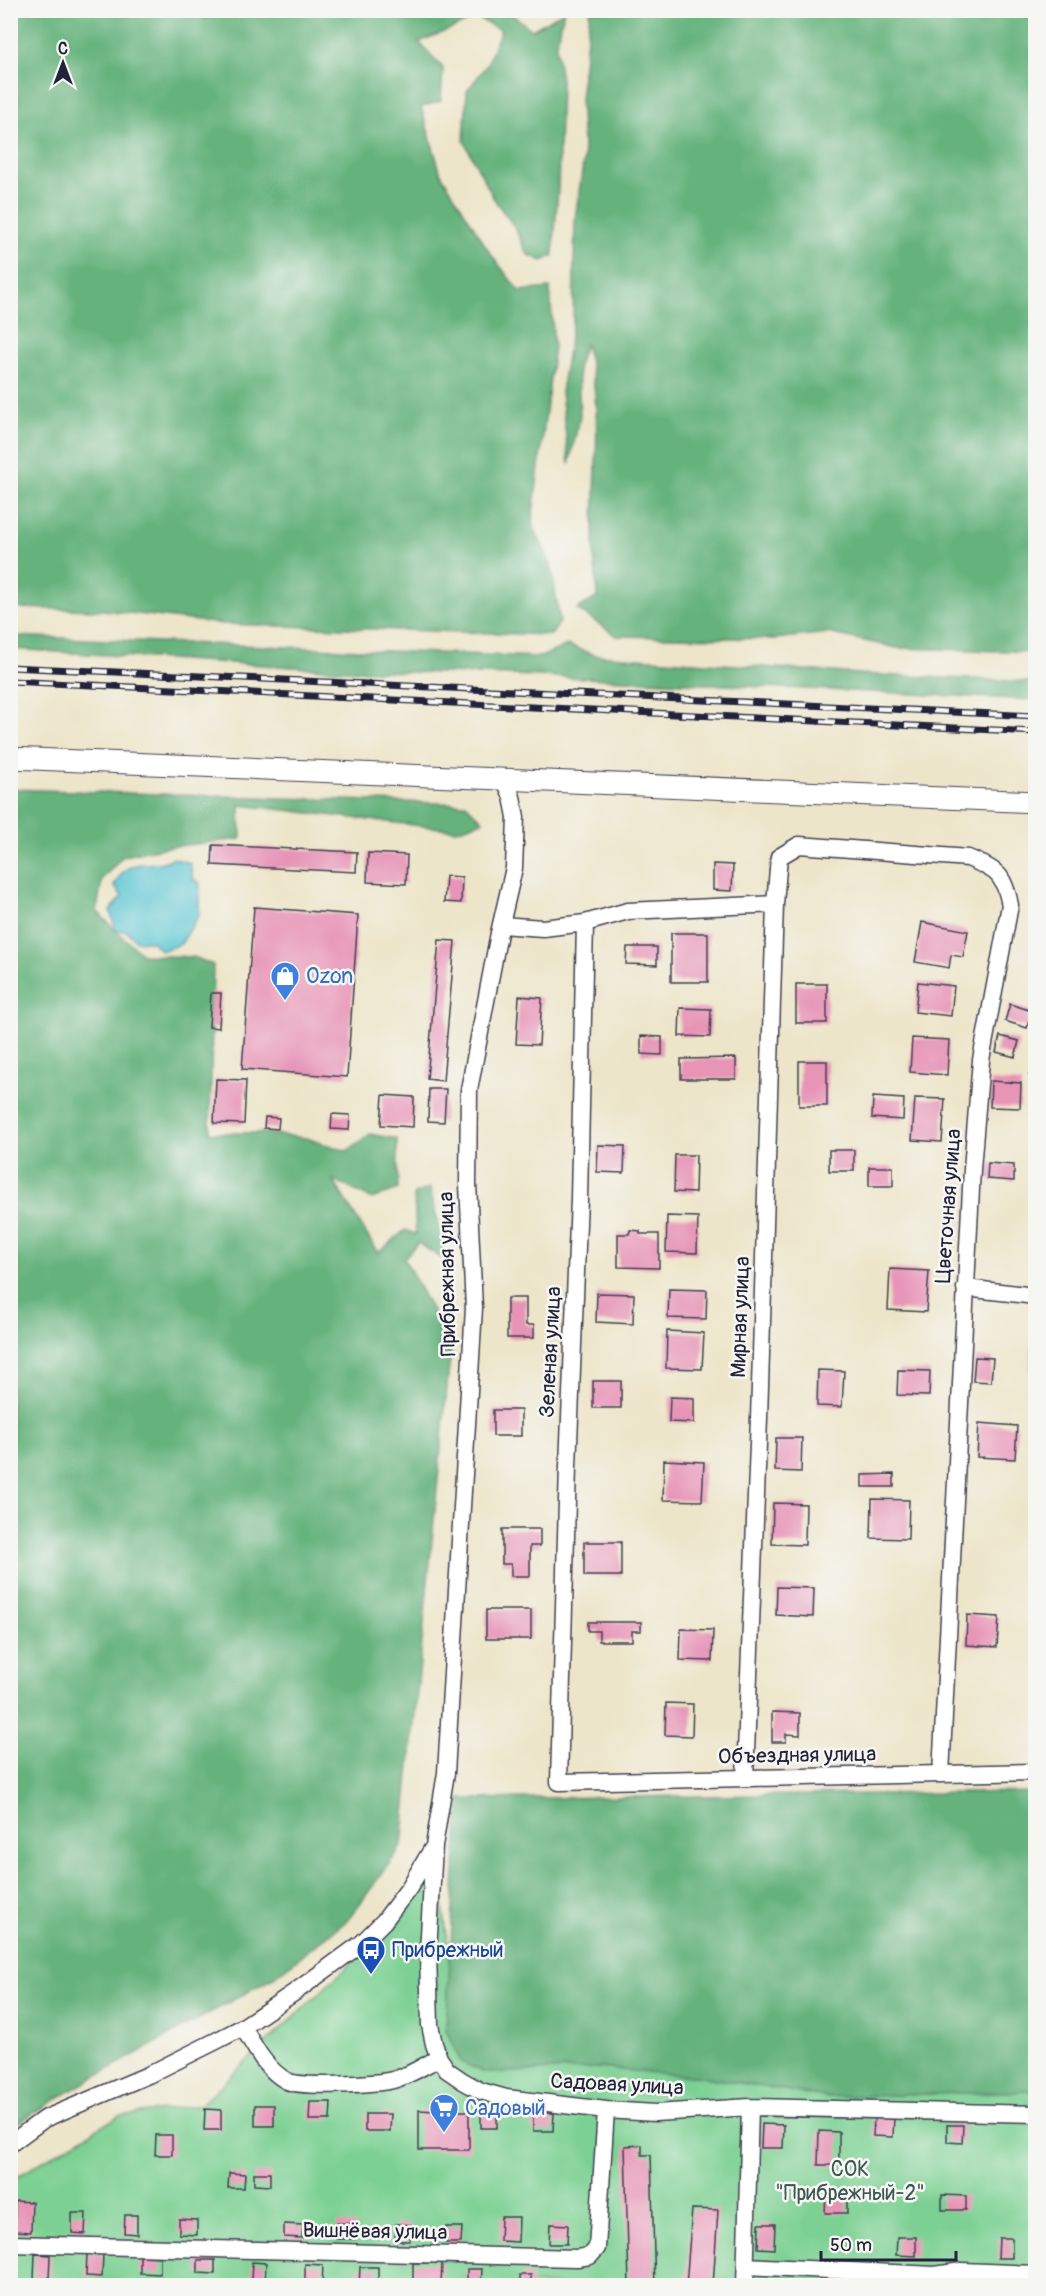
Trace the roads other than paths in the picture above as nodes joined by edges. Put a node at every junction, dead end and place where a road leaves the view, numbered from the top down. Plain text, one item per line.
1 (10, 758) edge
2 (505, 780) junction
3 (1035, 802) edge
4 (779, 857) joint
5 (775, 904) junction
6 (585, 923) junction
7 (501, 925) junction
8 (965, 1288) junction
9 (1035, 1296) edge
10 (1035, 1772) edge
11 (941, 1774) junction
12 (745, 1778) junction
13 (559, 1782) joint
14 (434, 1845) junction
15 (243, 2027) junction
16 (439, 2058) junction
17 (750, 2107) junction
18 (606, 2110) junction
19 (1035, 2114) edge
20 (10, 2144) edge
21 (10, 2244) edge
22 (746, 2266) junction
23 (1035, 2274) edge
24 (746, 2286) edge

1 - 2 street
2 - 3 street
2 - 7 street, Прибрежная улица
4 - 5 street, Мирная улица
4 - 8 street, Цветочная улица
5 - 6 street
5 - 12 street, Мирная улица
6 - 7 street
6 - 13 street, Зеленая улица
7 - 14 street, Прибрежная улица
8 - 9 street
8 - 11 street, Цветочная улица
10 - 11 street, Объездная улица
11 - 12 street, Объездная улица
12 - 13 street, Объездная улица
14 - 15 street
14 - 16 street
15 - 16 street
15 - 20 street
16 - 18 street, Садовая улица
17 - 18 street, Садовая улица
17 - 19 street, Садовая улица
17 - 22 street
18 - 21 street, Вишнёвая улица
22 - 23 street
22 - 24 street

